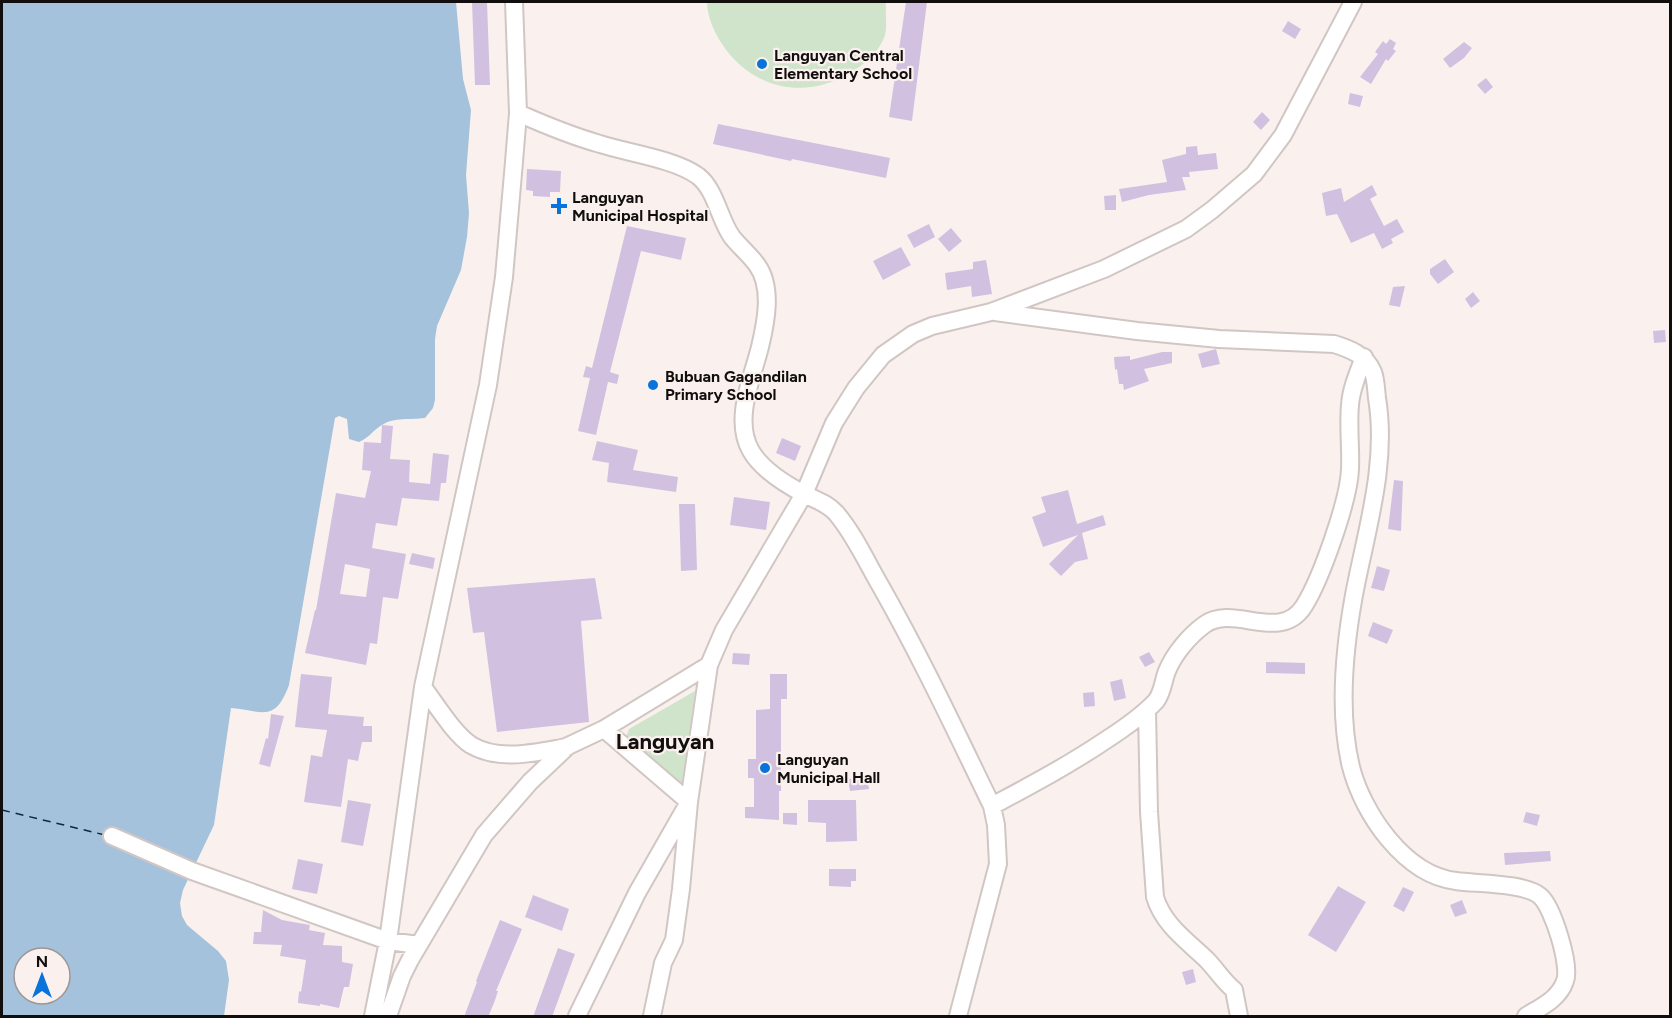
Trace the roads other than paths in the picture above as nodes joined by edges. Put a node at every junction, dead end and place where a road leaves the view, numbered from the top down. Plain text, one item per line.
1 (514, 2) edge
2 (1353, 2) edge
3 (518, 113) junction
4 (991, 312) junction
5 (1364, 357) junction
6 (804, 494) junction
7 (710, 665) junction
8 (423, 687) junction
9 (1147, 710) junction
10 (604, 729) junction
11 (568, 747) junction
12 (689, 802) junction
13 (992, 806) junction
14 (112, 836) dead end
15 (388, 941) junction
16 (419, 945) junction
17 (381, 1014) edge
18 (577, 1017) edge
19 (652, 1017) edge
20 (958, 1017) edge
21 (1239, 1017) edge
22 (1526, 1017) edge

1 - 3 street
2 - 4 street
3 - 6 street
3 - 8 street
4 - 5 street
4 - 6 street
5 - 9 street
5 - 22 street
6 - 7 street
6 - 13 street
7 - 10 street
7 - 12 street
8 - 11 street
8 - 15 street
9 - 13 street
9 - 21 street
10 - 11 street
10 - 12 street
11 - 16 street
12 - 18 street
12 - 19 street
13 - 20 street
14 - 15 street
15 - 16 street
15 - 17 street
16 - 17 street

